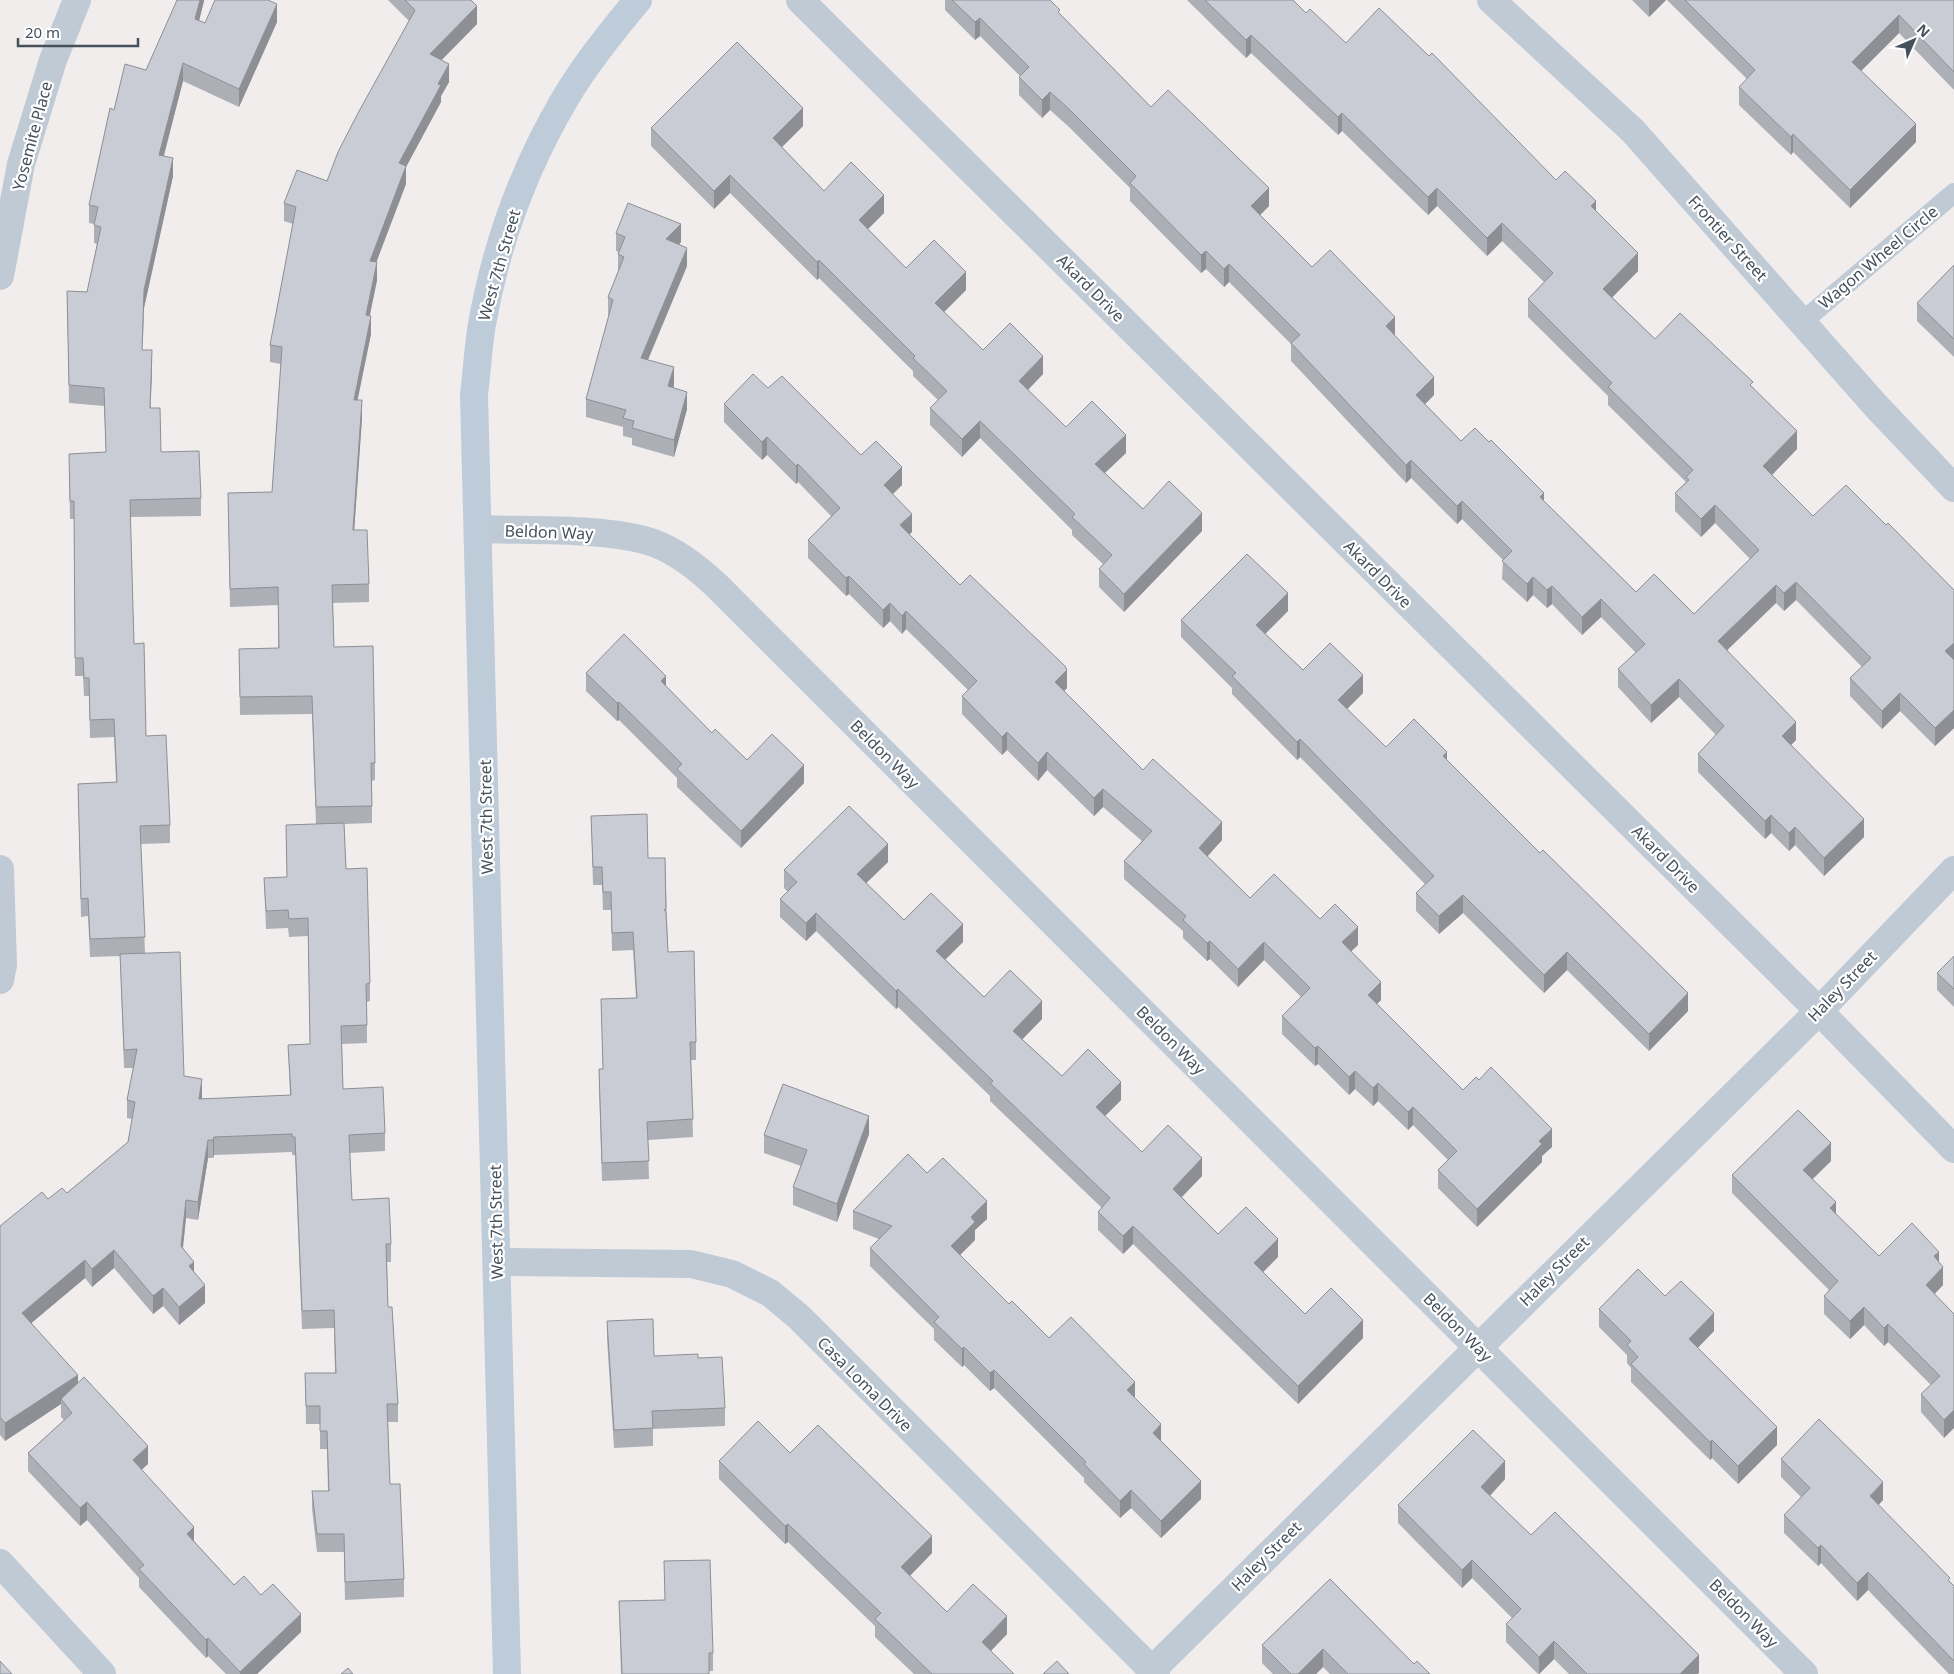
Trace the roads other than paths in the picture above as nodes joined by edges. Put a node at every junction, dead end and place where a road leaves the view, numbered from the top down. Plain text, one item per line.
1 (77, 0) edge
2 (638, 0) edge
3 (800, 0) edge
4 (1491, 0) edge
5 (1954, 193) edge
6 (0, 276) edge
7 (1802, 322) junction
8 (1954, 488) edge
9 (479, 529) junction
10 (0, 869) edge
11 (1954, 870) edge
12 (0, 980) edge
13 (1819, 1011) junction
14 (1954, 1149) edge
15 (497, 1262) junction
16 (1478, 1347) junction
17 (0, 1563) edge
18 (1154, 1672) edge
19 (102, 1674) edge
20 (507, 1674) edge
21 (1804, 1674) edge

1 - 6 street, Yosemite Place
2 - 9 main road, West 7th Street
3 - 13 street, Akard Drive
4 - 7 street, Frontier Street
5 - 7 lane, Wagon Wheel Circle
7 - 8 street, Frontier Street
9 - 15 main road, West 7th Street
9 - 16 street, Beldon Way
10 - 12 street
11 - 13 street, Haley Street
13 - 14 street, Akard Drive
13 - 16 street, Haley Street
15 - 18 street, Casa Loma Drive
15 - 20 main road, West 7th Street
16 - 18 street, Haley Street
16 - 21 street, Beldon Way
17 - 19 street

